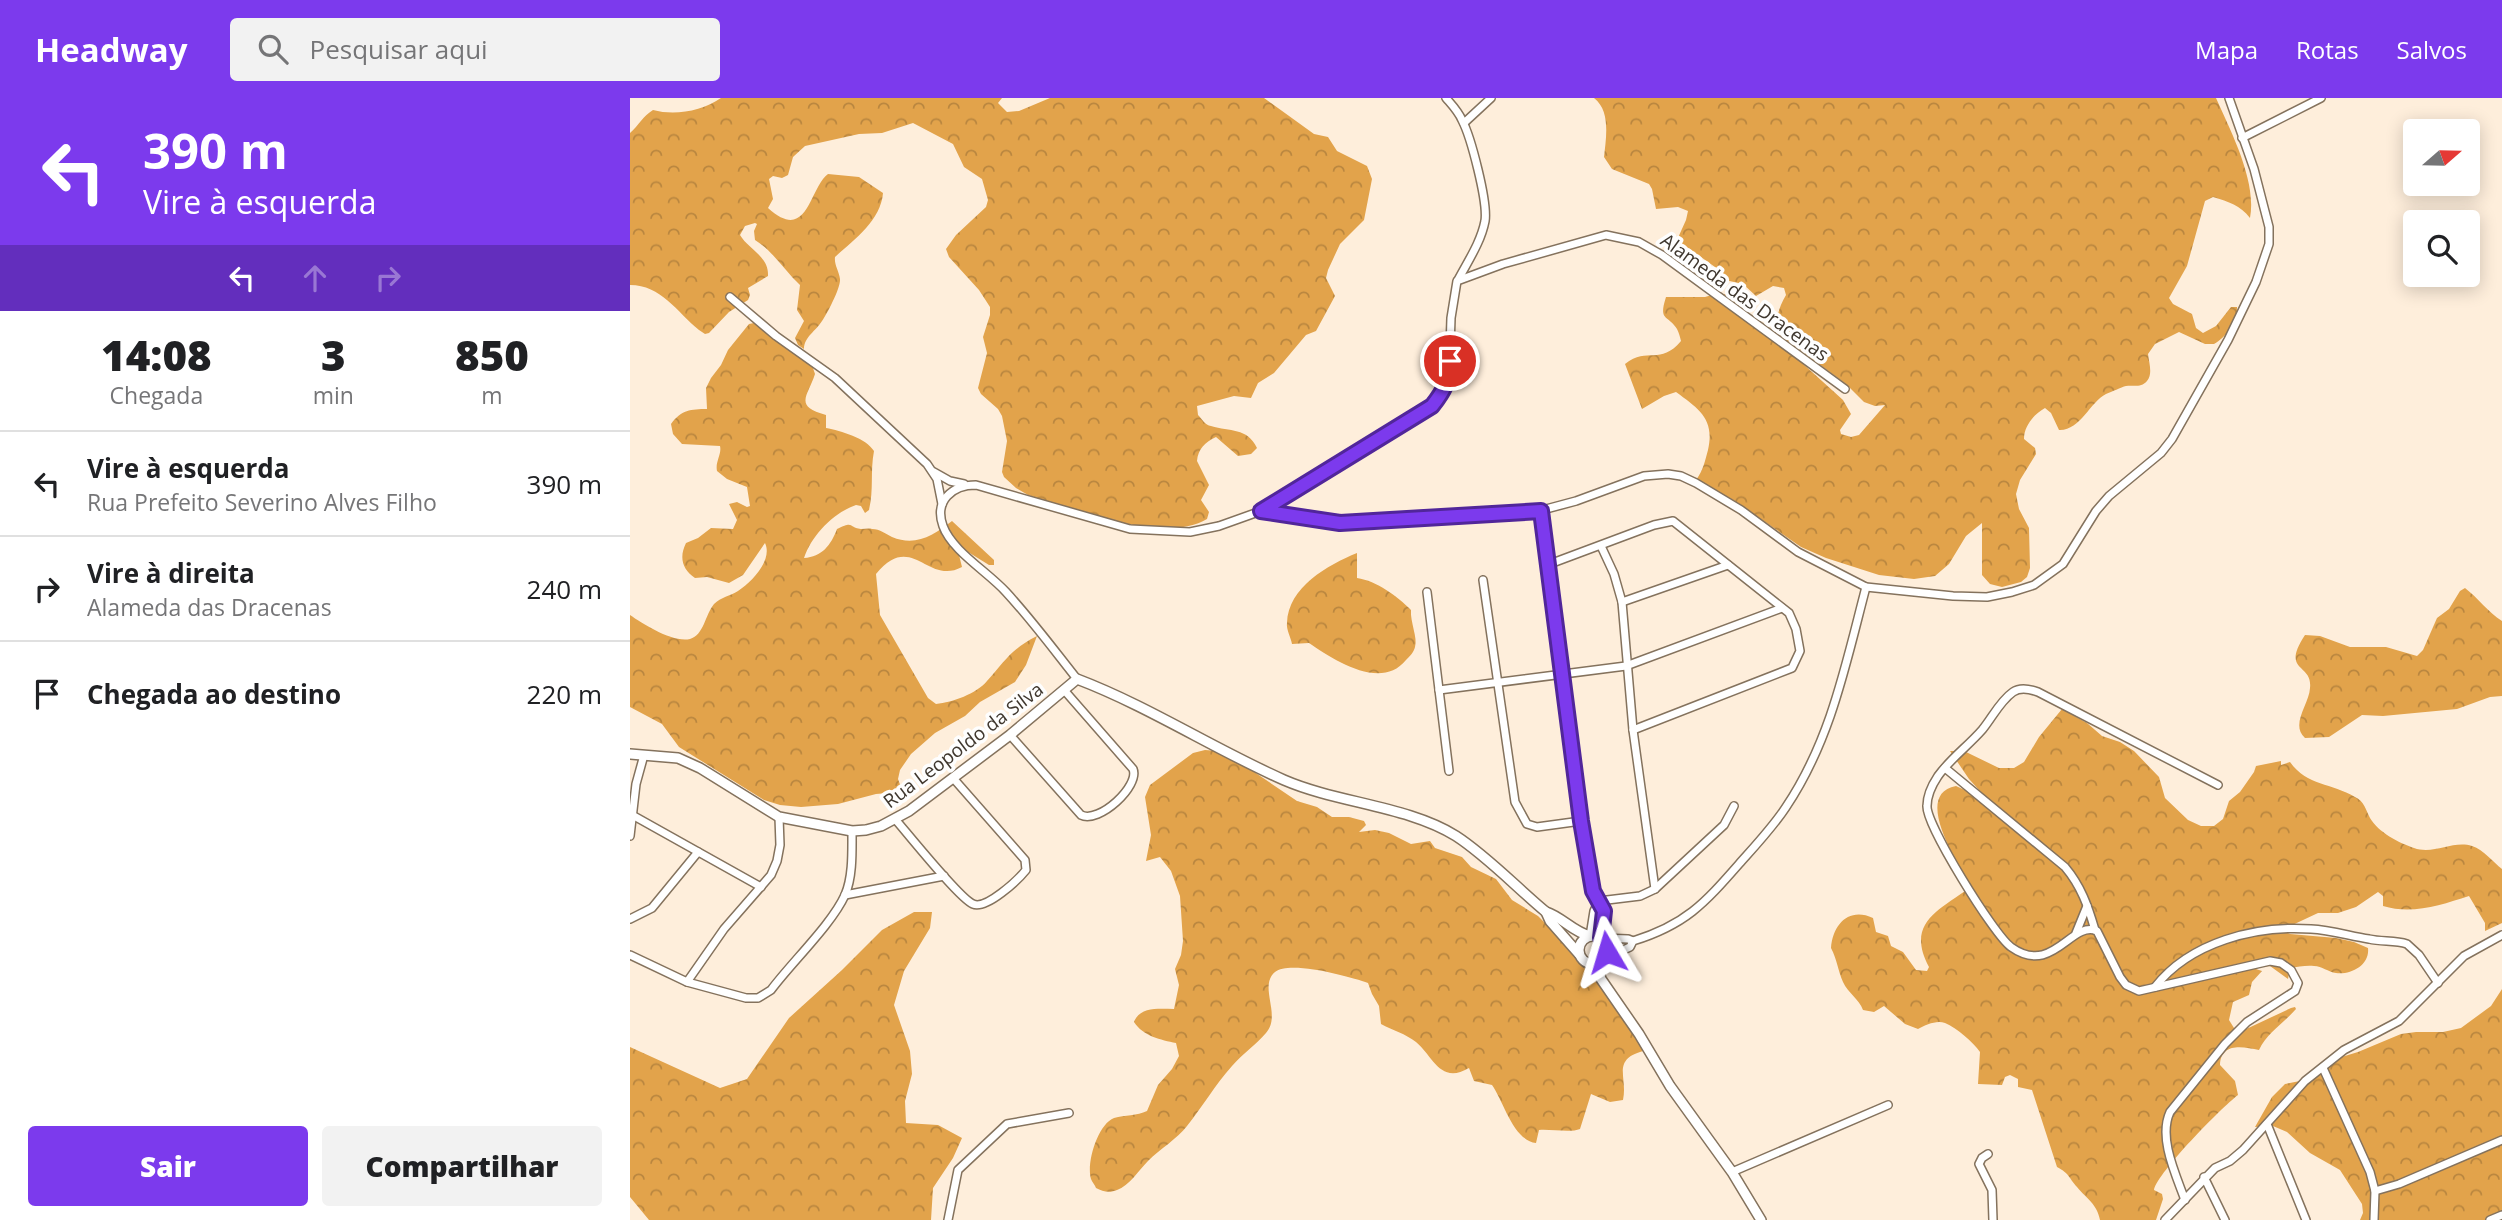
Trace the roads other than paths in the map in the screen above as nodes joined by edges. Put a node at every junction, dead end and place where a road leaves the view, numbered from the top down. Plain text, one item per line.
1 (1446, 98) edge
2 (1491, 98) edge
3 (2229, 98) edge
4 (2321, 98) edge
5 (1464, 123) junction
6 (2242, 138) junction
7 (1457, 281) junction
8 (730, 297) dead end
9 (1845, 389) dead end
10 (934, 472) junction
11 (965, 485) junction
12 (942, 504) junction
13 (1261, 511) junction
14 (1541, 511) junction
15 (1601, 546) junction
16 (1547, 565) junction
17 (1728, 565) junction
18 (1483, 580) dead end
19 (1866, 587) junction
20 (1427, 592) dead end
21 (1622, 602) junction
22 (1782, 608) junction
23 (1626, 666) junction
24 (1562, 674) junction
25 (1077, 679) junction
26 (1498, 682) junction
27 (1064, 690) junction
28 (1439, 690) junction
29 (1633, 730) junction
30 (1010, 735) junction
31 (630, 754) edge
32 (643, 755) junction
33 (1945, 768) junction
34 (1449, 771) dead end
35 (953, 778) junction
36 (2218, 785) dead end
37 (1734, 806) dead end
38 (634, 816) junction
39 (779, 817) junction
40 (895, 819) junction
41 (1581, 821) junction
42 (852, 831) junction
43 (630, 836) edge
44 (698, 852) junction
45 (944, 876) junction
46 (761, 887) junction
47 (1655, 889) junction
48 (845, 895) junction
49 (1599, 901) junction
50 (2087, 905) junction
51 (1546, 912) junction
52 (630, 919) edge
53 (2095, 929) junction
54 (2075, 935) junction
55 (2502, 935) edge
56 (1590, 936) junction
57 (1601, 938) junction
58 (1633, 941) junction
59 (630, 954) edge
60 (1581, 956) junction
61 (1601, 961) junction
62 (687, 982) junction
63 (2438, 983) junction
64 (2155, 988) junction
65 (2323, 1068) junction
66 (1888, 1105) dead end
67 (1069, 1113) dead end
68 (2267, 1124) junction
69 (2502, 1140) edge
70 (1988, 1154) dead end
71 (1732, 1172) junction
72 (2204, 1177) junction
73 (2375, 1192) junction
74 (2185, 1200) junction
75 (2502, 1215) edge
76 (948, 1220) edge
77 (1760, 1220) edge
78 (1993, 1220) edge
79 (2165, 1220) edge
80 (2225, 1220) edge
81 (2306, 1220) edge
82 (2374, 1220) edge
83 (2490, 1220) edge

1 - 5 street
2 - 5 street
3 - 6 street
4 - 6 street
5 - 7 street
6 - 19 street
7 - 9 street, Alameda das Dracenas
7 - 13 street
8 - 10 street
10 - 11 street
10 - 12 street
11 - 12 street
11 - 13 street
12 - 25 street
13 - 14 street
14 - 16 street
14 - 19 street
15 - 16 street
15 - 17 street
15 - 21 street
16 - 24 street
17 - 21 street
17 - 22 street
18 - 26 street
19 - 58 street
20 - 28 street
21 - 23 street
22 - 23 street
22 - 29 street
23 - 24 street
23 - 29 street
24 - 26 street
24 - 41 street
25 - 27 street, Rua Leopoldo da Silva
25 - 51 street
26 - 28 street
26 - 41 street
27 - 30 street, Rua Leopoldo da Silva
27 - 30 street
28 - 34 street
29 - 47 street
30 - 35 street, Rua Leopoldo da Silva
31 - 32 street, Rua Leopoldo da Silva
32 - 38 street
32 - 39 street, Rua Leopoldo da Silva
33 - 36 street
33 - 50 street
33 - 54 street
35 - 40 street, Rua Leopoldo da Silva
35 - 45 street
37 - 47 street
38 - 43 street
38 - 44 street
39 - 42 street, Rua Leopoldo da Silva
39 - 46 street
40 - 42 street, Rua Leopoldo da Silva
40 - 45 street
41 - 49 street
42 - 48 street
44 - 46 street
44 - 52 street
45 - 48 street
46 - 62 street
47 - 49 street
48 - 62 street
49 - 56 street
49 - 57 street
50 - 53 street
50 - 54 street
51 - 56 street
51 - 60 street
53 - 54 street
53 - 64 street
55 - 63 street
56 - 57 street
56 - 60 street
57 - 58 street
57 - 61 street
58 - 61 street
59 - 62 street
60 - 61 street
61 - 71 street
63 - 64 street
63 - 65 street
64 - 74 street
65 - 68 street
65 - 73 street
66 - 71 street
67 - 76 street
68 - 72 street
68 - 81 street
69 - 73 street
70 - 78 street
71 - 77 street
72 - 74 street
72 - 80 street
73 - 82 street
74 - 79 street
75 - 83 street

